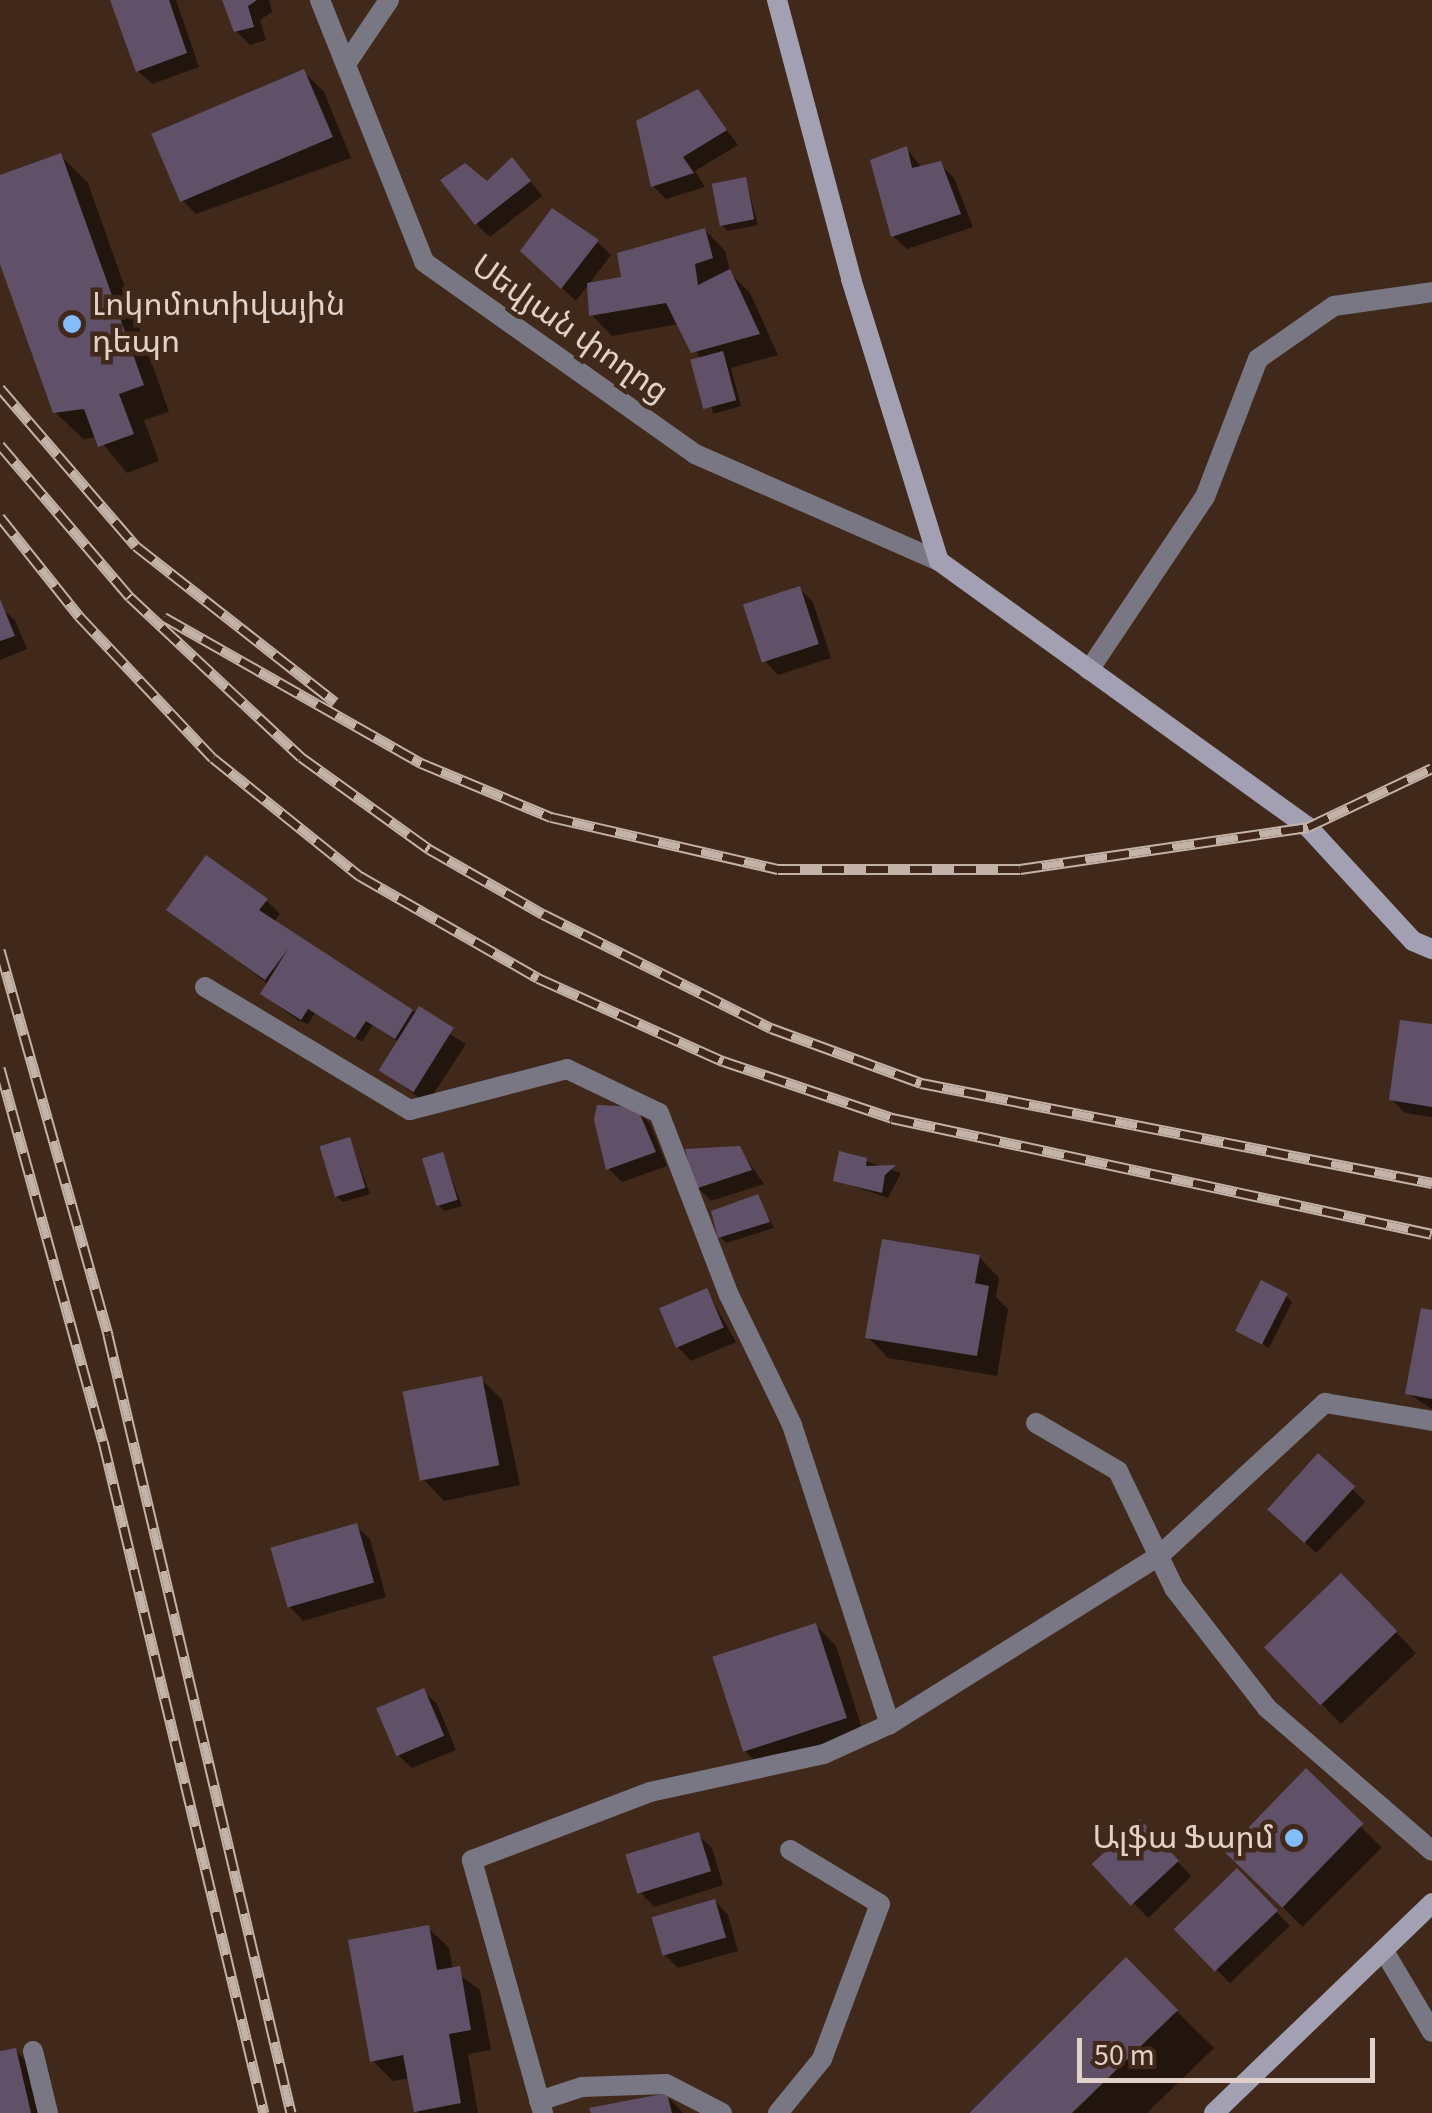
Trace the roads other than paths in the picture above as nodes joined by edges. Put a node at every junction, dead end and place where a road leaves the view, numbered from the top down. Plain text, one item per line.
1 (320, 0) edge
2 (389, 0) edge
3 (777, 0) edge
4 (346, 64) junction
5 (1432, 292) edge
6 (939, 561) junction
7 (1089, 670) junction
8 (1432, 949) edge
9 (206, 987) dead end
10 (1432, 1421) edge
11 (1036, 1423) dead end
12 (1159, 1556) junction
13 (890, 1724) junction
14 (790, 1850) dead end
15 (1432, 1851) edge
16 (1432, 1903) edge
17 (1384, 1951) junction
18 (1432, 2032) edge
19 (33, 2051) dead end
20 (541, 2107) edge
21 (48, 2113) edge
22 (722, 2113) edge
23 (778, 2113) edge
24 (1214, 2113) edge

1 - 4 street, Սեվյան փողոց
2 - 4 street
3 - 6 street
4 - 6 street, Սեվյան փողոց
5 - 7 street
6 - 7 street, Սեվյան փողոց
7 - 8 street, Սեվյան փողոց
9 - 13 street
10 - 12 street
11 - 12 street
12 - 13 street
12 - 15 street
13 - 20 street
14 - 23 street
16 - 17 street
17 - 18 street
17 - 24 street
19 - 21 street
20 - 22 street

